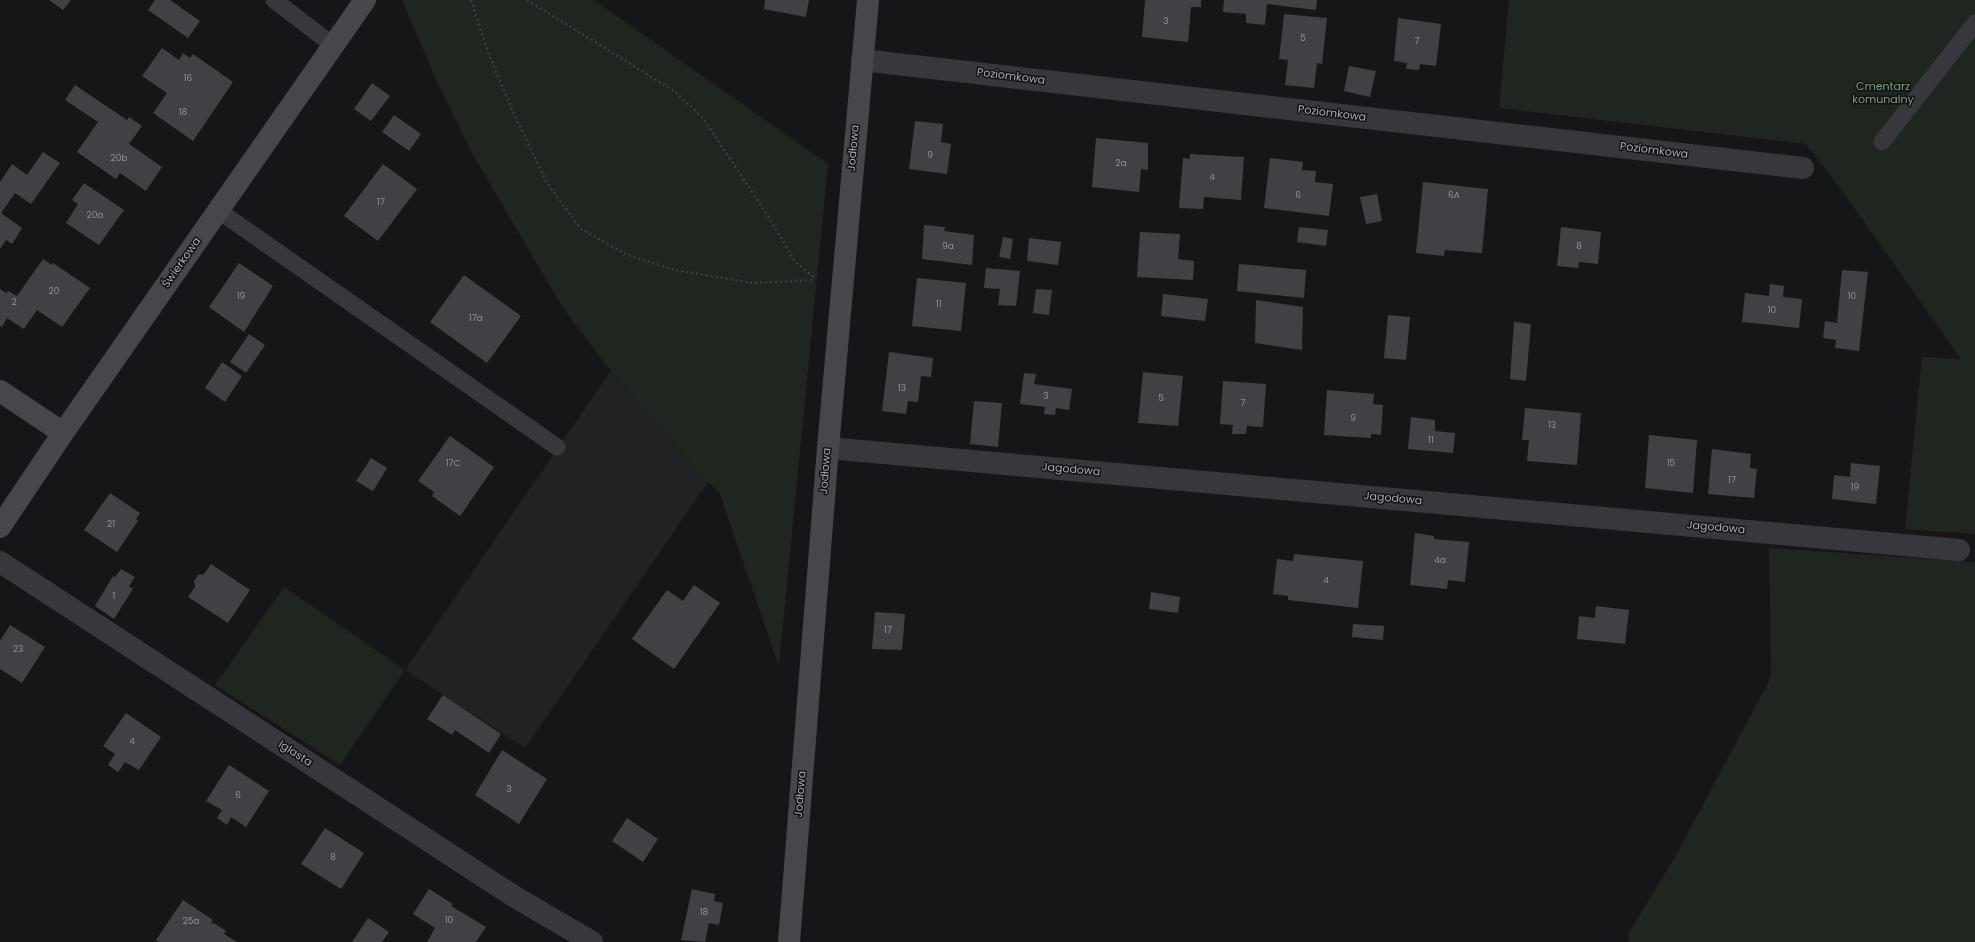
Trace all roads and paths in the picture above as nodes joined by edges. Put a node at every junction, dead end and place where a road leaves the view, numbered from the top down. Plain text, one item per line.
1 (274, 0) edge
2 (365, 0) edge
3 (471, 0) edge
4 (527, 0) edge
5 (868, 0) edge
6 (1975, 22) edge
7 (334, 46) junction
8 (862, 60) junction
9 (1882, 142) dead end
10 (1803, 168) dead end
11 (219, 210) junction
12 (0, 391) edge
13 (63, 433) junction
14 (557, 447) dead end
15 (828, 448) junction
16 (0, 527) edge
17 (1959, 550) dead end
18 (0, 562) edge
19 (592, 942) edge
20 (789, 942) edge

1 - 7 lane
2 - 7 street, Świerkowa
3 - 4 path
5 - 8 street, Jodłowa
6 - 9 lane
7 - 11 street, Świerkowa
8 - 10 street, Poziomkowa
8 - 15 street, Jodłowa
11 - 13 street, Świerkowa
11 - 14 lane
12 - 13 street
13 - 16 street, Świerkowa
15 - 17 street, Jagodowa
15 - 20 street, Jodłowa
18 - 19 street, Iglasta

